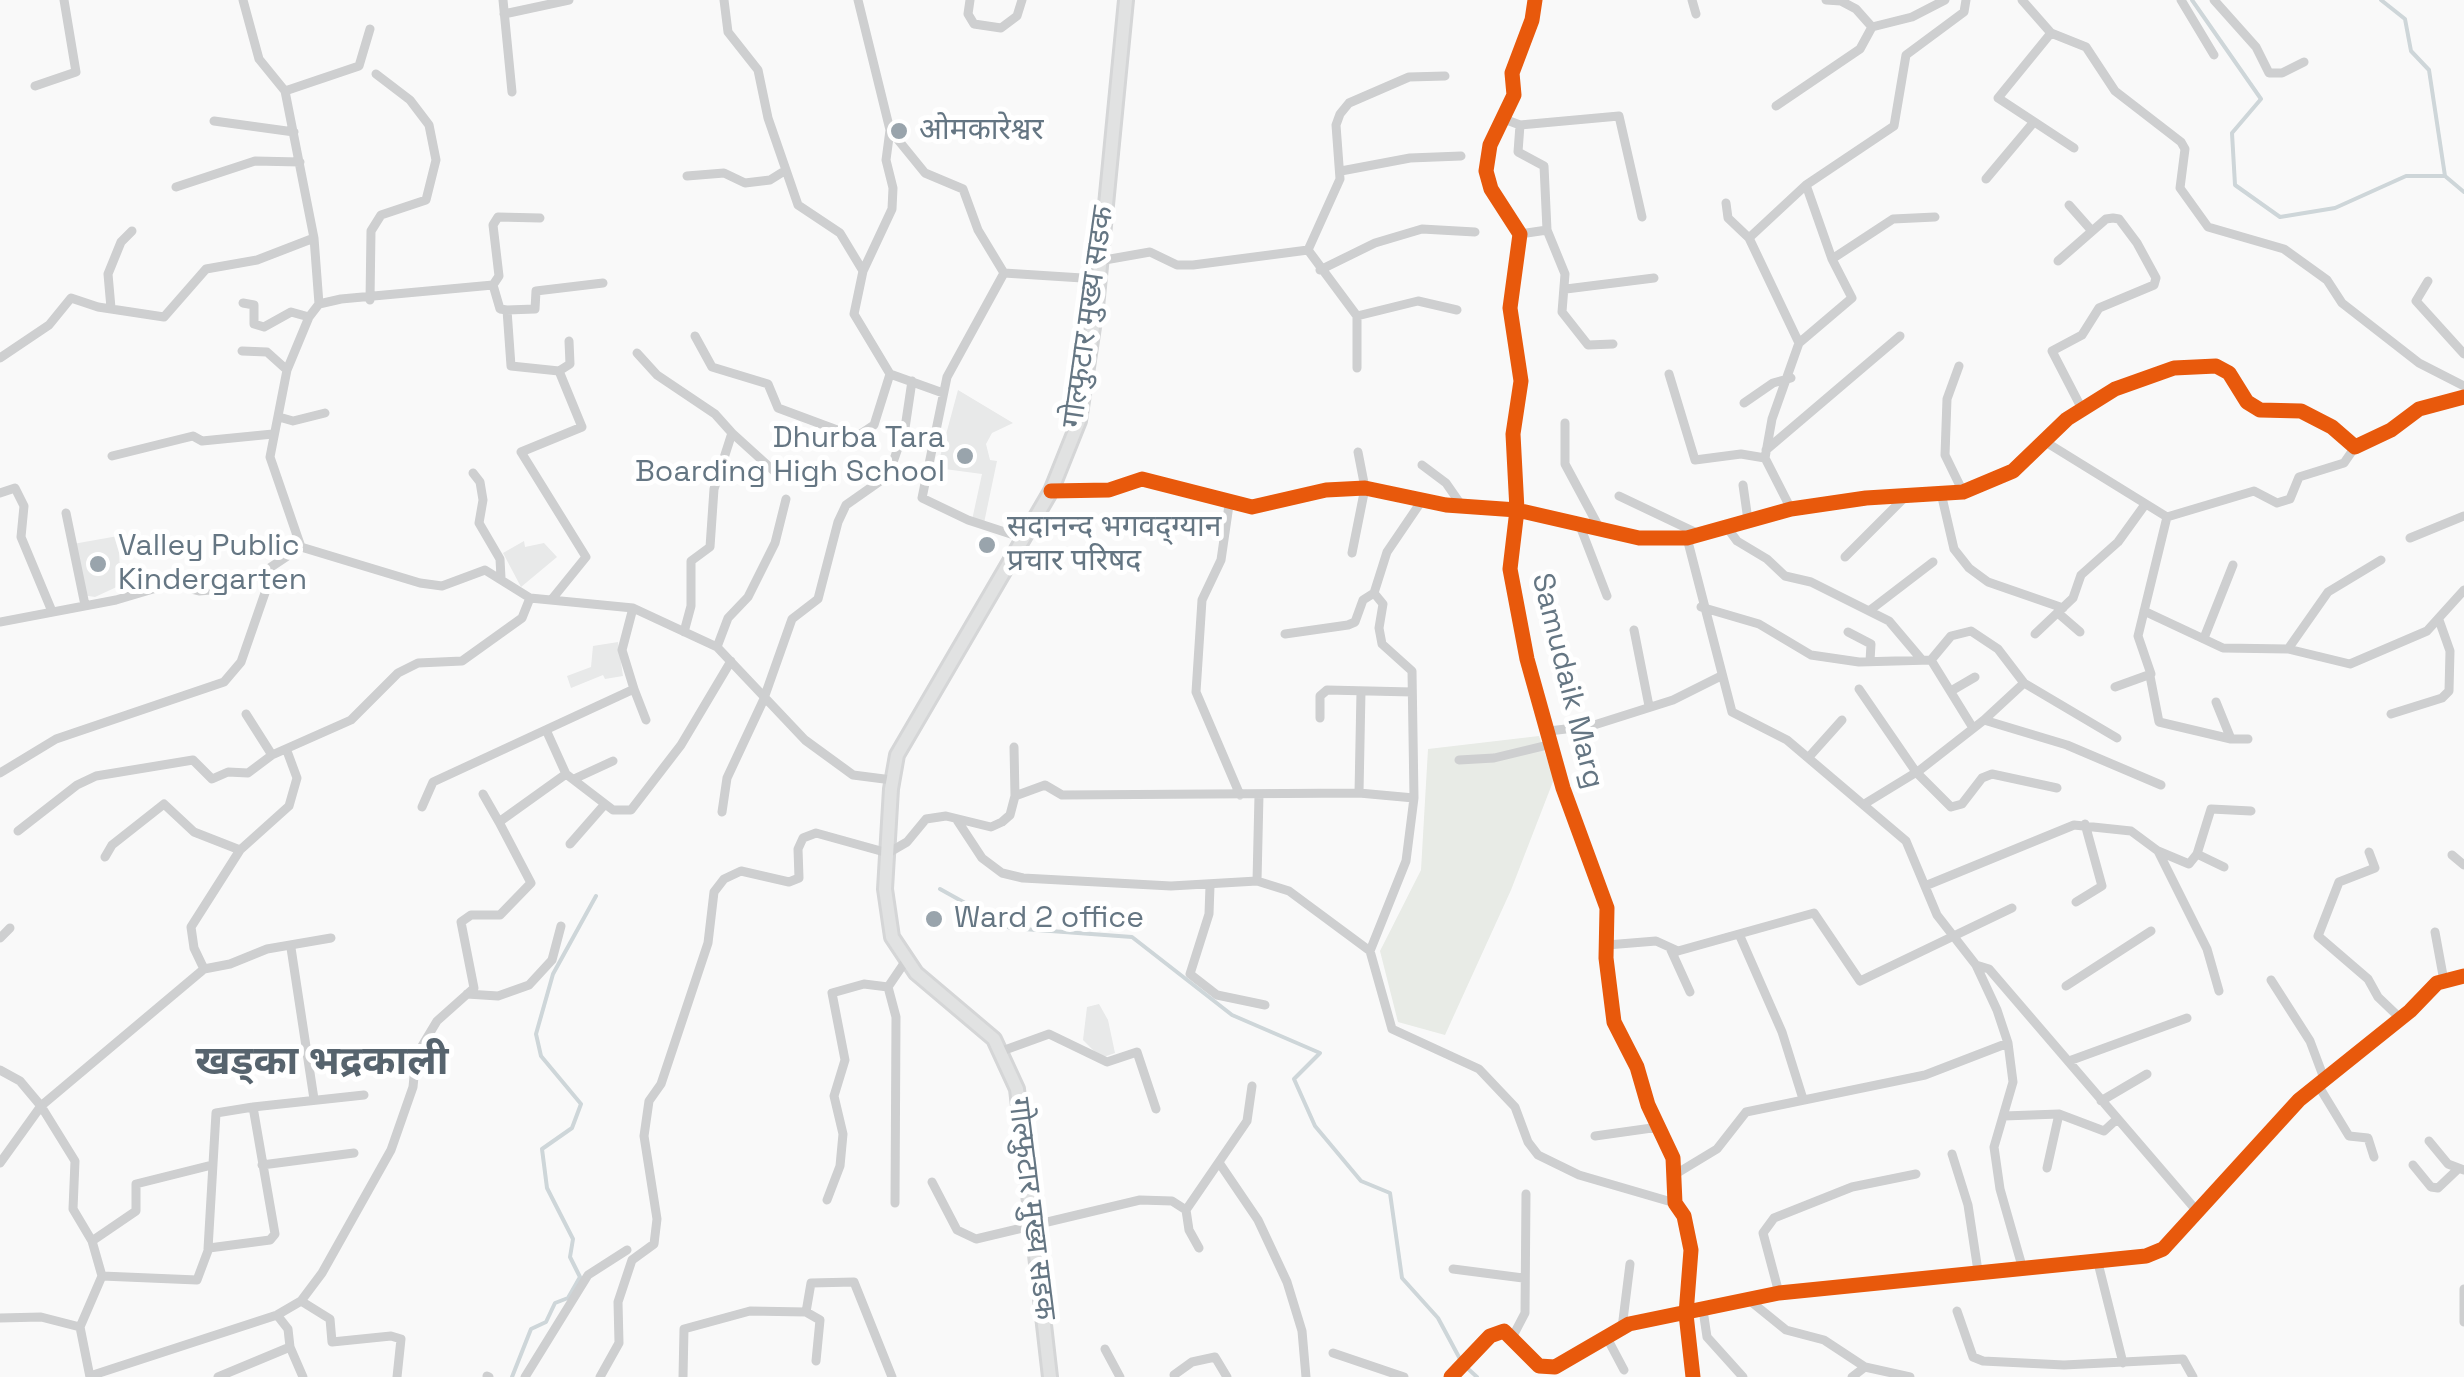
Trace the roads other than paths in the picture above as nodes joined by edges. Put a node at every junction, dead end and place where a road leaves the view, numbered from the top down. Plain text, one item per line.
1 (64, 0) edge
2 (242, 0) edge
3 (503, 0) edge
4 (569, 0) edge
5 (724, 0) edge
6 (858, 0) edge
7 (970, 0) edge
8 (1022, 0) edge
9 (1126, 0) edge
10 (1535, 0) edge
11 (1692, 0) edge
12 (1826, 0) edge
13 (1944, 0) edge
14 (1966, 0) edge
15 (2022, 0) edge
16 (2181, 0) edge
17 (2214, 0) edge
18 (2227, 0) edge
19 (504, 14) junction
20 (1696, 14) dead end
21 (2230, 15) junction
22 (1872, 27) junction
23 (370, 29) dead end
24 (2051, 34) junction
25 (2214, 55) dead end
26 (2304, 62) dead end
27 (376, 74) dead end
28 (1445, 76) dead end
29 (35, 86) dead end
30 (285, 91) junction
31 (512, 92) dead end
32 (1776, 106) dead end
33 (1504, 119) junction
34 (214, 121) dead end
35 (2033, 123) junction
36 (1520, 126) junction
37 (890, 130) junction
38 (294, 132) junction
39 (2074, 148) dead end
40 (1461, 156) dead end
41 (300, 162) junction
42 (786, 170) junction
43 (1341, 171) junction
44 (687, 176) dead end
45 (1986, 179) dead end
46 (1806, 185) junction
47 (176, 187) dead end
48 (1726, 203) dead end
49 (2069, 205) dead end
50 (1642, 217) dead end
51 (1935, 217) dead end
52 (540, 218) dead end
53 (1547, 230) junction
54 (132, 231) dead end
55 (2092, 231) junction
56 (1475, 232) dead end
57 (1520, 234) junction
58 (314, 238) junction
59 (1748, 238) junction
60 (1308, 250) junction
61 (1832, 259) junction
62 (1099, 261) junction
63 (2058, 261) dead end
64 (1320, 270) junction
65 (862, 272) junction
66 (1004, 273) junction
67 (1654, 278) dead end
68 (1098, 280) junction
69 (2428, 281) dead end
70 (604, 283) dead end
71 (494, 285) junction
72 (1566, 288) junction
73 (370, 300) junction
74 (244, 303) dead end
75 (319, 304) junction
76 (111, 308) junction
77 (507, 310) junction
78 (1457, 310) dead end
79 (1358, 316) junction
80 (309, 317) junction
81 (695, 336) dead end
82 (1900, 336) dead end
83 (2447, 337) junction
84 (2464, 340) edge
85 (569, 341) dead end
86 (1800, 343) junction
87 (1613, 344) dead end
88 (242, 351) dead end
89 (637, 353) dead end
90 (2464, 354) edge
91 (0, 358) edge
92 (570, 364) junction
93 (584, 364) dead end
94 (1959, 366) dead end
95 (1357, 368) dead end
96 (288, 370) junction
97 (559, 371) junction
98 (890, 374) junction
99 (1669, 374) dead end
100 (1790, 378) junction
101 (912, 381) junction
102 (2464, 386) edge
103 (943, 392) junction
104 (2464, 397) edge
105 (1744, 403) dead end
106 (2082, 408) junction
107 (326, 414) dead end
108 (279, 417) junction
109 (1565, 423) dead end
110 (732, 433) junction
111 (272, 434) junction
112 (2044, 441) junction
113 (2356, 447) junction
114 (1358, 452) dead end
115 (1765, 454) junction
116 (112, 456) dead end
117 (1422, 465) dead end
118 (775, 472) dead end
119 (473, 474) dead end
120 (1743, 485) dead end
121 (1365, 488) junction
122 (1051, 491) junction
123 (1963, 492) junction
124 (1940, 493) junction
125 (0, 494) edge
126 (1907, 495) junction
127 (1618, 496) dead end
128 (786, 499) dead end
129 (1423, 499) junction
130 (1229, 505) junction
131 (1462, 506) junction
132 (2144, 506) junction
133 (1517, 510) junction
134 (1791, 510) junction
135 (66, 513) dead end
136 (2464, 516) edge
137 (2167, 517) junction
138 (1748, 520) junction
139 (1580, 526) junction
140 (1726, 526) junction
141 (1601, 531) junction
142 (1699, 534) junction
143 (1023, 538) junction
144 (1687, 538) junction
145 (2410, 538) dead end
146 (301, 547) junction
147 (1352, 552) dead end
148 (1845, 557) dead end
149 (2381, 560) dead end
150 (1932, 562) dead end
151 (2233, 565) dead end
152 (264, 571) junction
153 (501, 578) junction
154 (2464, 590) edge
155 (1374, 592) junction
156 (1607, 596) dead end
157 (530, 598) junction
158 (552, 600) junction
159 (85, 606) junction
160 (1701, 606) junction
161 (633, 608) junction
162 (52, 609) junction
163 (2060, 610) junction
164 (1869, 611) junction
165 (2144, 611) junction
166 (2440, 620) junction
167 (0, 622) edge
168 (1634, 630) dead end
169 (684, 632) junction
170 (1848, 632) dead end
171 (2080, 632) dead end
172 (1285, 634) dead end
173 (2035, 634) dead end
174 (2204, 638) junction
175 (717, 647) junction
176 (2288, 649) junction
177 (731, 660) junction
178 (1926, 660) junction
179 (1870, 661) junction
180 (1720, 676) junction
181 (2150, 676) junction
182 (1976, 677) dead end
183 (2024, 683) junction
184 (2115, 687) dead end
185 (634, 689) junction
186 (1859, 689) dead end
187 (1361, 691) junction
188 (1951, 691) junction
189 (1412, 692) junction
190 (763, 700) junction
191 (2216, 702) dead end
192 (1649, 706) junction
193 (246, 714) dead end
194 (2391, 714) dead end
195 (1320, 718) dead end
196 (646, 720) dead end
197 (1842, 720) dead end
198 (1984, 720) junction
199 (1972, 728) junction
200 (1549, 731) junction
201 (548, 732) junction
202 (2117, 738) dead end
203 (2231, 739) junction
204 (2248, 739) dead end
205 (1552, 744) junction
206 (1014, 747) dead end
207 (287, 751) junction
208 (272, 755) junction
209 (1808, 758) junction
210 (1459, 760) dead end
211 (614, 761) dead end
212 (0, 772) edge
213 (1916, 772) junction
214 (570, 776) junction
215 (892, 780) junction
216 (2160, 785) dead end
217 (2057, 788) dead end
218 (1359, 793) junction
219 (483, 794) dead end
220 (1240, 795) junction
221 (1259, 795) junction
222 (1014, 796) junction
223 (1414, 798) junction
224 (1866, 803) junction
225 (606, 804) junction
226 (422, 807) dead end
227 (722, 812) dead end
228 (2251, 812) dead end
229 (957, 820) junction
230 (499, 822) junction
231 (2085, 824) junction
232 (18, 831) dead end
233 (570, 844) dead end
234 (240, 850) junction
235 (2158, 851) junction
236 (888, 852) junction
237 (2368, 852) dead end
238 (2198, 854) junction
239 (2452, 855) dead end
240 (105, 857) dead end
241 (2224, 866) dead end
242 (2464, 866) edge
243 (1257, 881) junction
244 (1210, 886) junction
245 (1925, 886) junction
246 (2076, 902) dead end
247 (2012, 908) dead end
248 (561, 926) dead end
249 (10, 928) dead end
250 (2151, 931) dead end
251 (2435, 932) dead end
252 (1739, 934) junction
253 (0, 938) edge
254 (331, 938) dead end
255 (1958, 938) junction
256 (1606, 945) junction
257 (1669, 946) junction
258 (291, 948) junction
259 (1370, 951) junction
260 (907, 959) junction
261 (1976, 965) junction
262 (204, 968) junction
263 (2464, 976) edge
264 (2271, 980) dead end
265 (2444, 981) junction
266 (2066, 986) dead end
267 (888, 987) junction
268 (2219, 990) dead end
269 (1690, 992) dead end
270 (467, 994) junction
271 (1265, 1005) dead end
272 (2188, 1018) dead end
273 (2401, 1018) junction
274 (2008, 1043) junction
275 (1002, 1051) junction
276 (2069, 1061) junction
277 (0, 1070) edge
278 (2147, 1074) dead end
279 (2321, 1083) junction
280 (1252, 1086) dead end
281 (364, 1095) dead end
282 (314, 1099) junction
283 (1803, 1099) junction
284 (2102, 1101) junction
285 (42, 1106) junction
286 (253, 1107) junction
287 (1156, 1109) dead end
288 (2059, 1114) junction
289 (2004, 1116) junction
290 (2117, 1119) junction
291 (1659, 1127) junction
292 (1595, 1136) dead end
293 (2430, 1141) dead end
294 (354, 1154) dead end
295 (1952, 1154) dead end
296 (2374, 1158) dead end
297 (0, 1163) edge
298 (1220, 1164) junction
299 (212, 1165) junction
300 (2413, 1165) dead end
301 (262, 1166) junction
302 (2047, 1168) dead end
303 (2461, 1170) edge
304 (1916, 1174) dead end
305 (1674, 1176) junction
306 (932, 1182) dead end
307 (1526, 1194) dead end
308 (826, 1200) dead end
309 (895, 1202) dead end
310 (1675, 1203) junction
311 (1186, 1210) junction
312 (2196, 1210) junction
313 (1035, 1224) junction
314 (92, 1241) junction
315 (1198, 1248) dead end
316 (208, 1249) junction
317 (627, 1250) dead end
318 (2098, 1263) junction
319 (1630, 1264) dead end
320 (2022, 1266) junction
321 (1453, 1268) dead end
322 (1978, 1271) junction
323 (102, 1276) junction
324 (1523, 1278) junction
325 (2464, 1289) edge
326 (1779, 1293) junction
327 (1749, 1300) junction
328 (301, 1301) junction
329 (1702, 1310) junction
330 (806, 1312) junction
331 (1957, 1312) dead end
332 (1686, 1314) junction
333 (277, 1315) junction
334 (0, 1318) edge
335 (2464, 1322) edge
336 (80, 1327) junction
337 (1622, 1328) junction
338 (1513, 1336) junction
339 (1606, 1336) junction
340 (290, 1347) junction
341 (1104, 1349) dead end
342 (1333, 1353) dead end
343 (816, 1360) dead end
344 (2122, 1363) junction
345 (2064, 1365) junction
346 (1865, 1367) junction
347 (1624, 1370) dead end
348 (1558, 1372) edge
349 (1174, 1375) edge
350 (1456, 1375) edge
351 (90, 1377) edge
352 (218, 1377) edge
353 (303, 1377) edge
354 (396, 1377) edge
355 (525, 1377) edge
356 (600, 1377) edge
357 (683, 1377) edge
358 (892, 1377) edge
359 (1050, 1377) edge
360 (1120, 1377) edge
361 (1227, 1377) edge
362 (1306, 1377) edge
363 (1404, 1377) edge
364 (1693, 1377) edge
365 (1743, 1377) edge
366 (1852, 1377) edge
367 (1910, 1377) edge
368 (2063, 1377) edge
369 (2193, 1377) edge

1 - 29 street
2 - 30 street
3 - 19 street
4 - 19 street
5 - 42 street
6 - 37 street
7 - 8 street
9 - 62 main road, गोल्फुटार मुख्य सडक
10 - 33 street
11 - 20 street
12 - 22 street
13 - 22 street
14 - 46 street
15 - 24 street
16 - 25 street
17 - 21 street
18 - 21 street
19 - 31 street
21 - 26 street
22 - 32 street
23 - 30 street
24 - 35 street
24 - 102 street
27 - 73 street
28 - 43 street
30 - 38 street
33 - 36 street
33 - 57 street
34 - 38 street
35 - 39 street
35 - 45 street
36 - 50 street
36 - 53 street
37 - 65 street
37 - 66 street
38 - 41 street
40 - 43 street
41 - 47 street
41 - 58 street
42 - 44 street
42 - 65 street
43 - 60 street
46 - 59 street
46 - 61 street
48 - 59 street
49 - 55 street
51 - 61 street
52 - 71 street
53 - 57 street
53 - 72 street
54 - 76 street
55 - 63 street
55 - 106 street
56 - 64 street
57 - 133 street, Samudaik Marg
58 - 75 street
58 - 76 street
59 - 86 street
60 - 62 street
60 - 64 street
61 - 86 street
62 - 68 main road, गोल्फुटार मुख्य सडक
64 - 79 street
65 - 98 street
66 - 68 street
66 - 103 street
67 - 72 street
68 - 122 main road, गोल्फुटार मुख्य सडक
69 - 83 street
70 - 77 street
71 - 73 street
71 - 77 street
72 - 87 street
73 - 75 street
74 - 80 street
75 - 80 street
76 - 91 street
77 - 97 street
78 - 79 street
79 - 95 street
80 - 96 street
81 - 98 street
82 - 115 street
83 - 84 street
83 - 90 street
85 - 92 street
86 - 100 street
88 - 96 street
89 - 110 street
92 - 93 street
92 - 97 street
94 - 123 street
96 - 108 street
97 - 158 street
98 - 101 street
99 - 115 street
100 - 105 street
100 - 115 street
101 - 103 street
101 - 190 street
103 - 143 street
104 - 113 street
106 - 112 street
106 - 113 street
107 - 108 street
108 - 111 street
109 - 141 street
110 - 118 street
110 - 169 street
111 - 116 street
111 - 146 street
112 - 123 street
112 - 132 street
113 - 137 street
114 - 121 street
115 - 134 street
117 - 131 street
119 - 153 street
120 - 138 street
121 - 129 street
121 - 130 street
121 - 147 street
122 - 130 street
122 - 143 main road, गोल्फुटार मुख्य सडक
123 - 124 street
124 - 126 street
124 - 163 street
125 - 162 street
126 - 134 street
126 - 148 street
127 - 142 street
128 - 175 street
129 - 131 street
129 - 155 street
130 - 220 street
131 - 133 street
132 - 137 street
132 - 163 street
133 - 139 street
133 - 200 street, Samudaik Marg
134 - 138 street
135 - 159 street
136 - 145 street
137 - 165 street
138 - 140 street
139 - 141 street
139 - 156 street
140 - 142 street
140 - 164 street
141 - 144 street
142 - 144 street
143 - 215 main road, गोल्फुटार मुख्य सडक
144 - 160 street
146 - 152 street
146 - 153 street
149 - 176 street
150 - 164 street
151 - 174 street
152 - 159 street
152 - 212 street
153 - 157 street
154 - 166 street
155 - 172 street
155 - 189 street
157 - 158 street
157 - 207 street
158 - 161 street
159 - 162 street
160 - 179 street
160 - 180 street
161 - 169 street
161 - 185 street
162 - 167 street
163 - 171 street
163 - 173 street
164 - 178 street
165 - 174 street
165 - 181 street
166 - 176 street
166 - 194 street
168 - 192 street
169 - 175 street
170 - 179 street
174 - 176 street
175 - 177 street
177 - 190 street
177 - 225 street
178 - 179 street
178 - 183 street
178 - 188 street
180 - 192 street
180 - 209 street
181 - 184 street
181 - 203 street
182 - 188 street
183 - 198 street
183 - 202 street
185 - 196 street
185 - 201 street
186 - 213 street
187 - 189 street
187 - 195 street
187 - 218 street
188 - 199 street
189 - 223 street
190 - 215 street
190 - 227 street
191 - 203 street
192 - 200 street
193 - 208 street
197 - 209 street
198 - 199 street
198 - 216 street
199 - 213 street
200 - 205 street, Samudaik Marg
201 - 214 street
201 - 226 street
203 - 204 street
205 - 210 street
205 - 256 street, Samudaik Marg
206 - 222 street
207 - 208 street
207 - 234 street
208 - 232 street
209 - 224 street
211 - 214 street
213 - 217 street
213 - 224 street
214 - 225 street
214 - 230 street
215 - 236 main road, गोल्फुटार मुख्य सडक
218 - 221 street
218 - 223 street
219 - 230 street
220 - 221 street
220 - 222 street
221 - 243 street
222 - 229 street
223 - 259 street
224 - 245 street
225 - 233 street
228 - 238 street
229 - 236 street
229 - 244 street
230 - 270 street
231 - 235 street
231 - 245 street
231 - 246 street
234 - 240 street
234 - 262 street
235 - 238 street
235 - 268 street
236 - 260 main road, गोल्फुटार मुख्य सडक
236 - 356 street
237 - 273 street
238 - 241 street
239 - 242 street
243 - 244 street
243 - 259 street
244 - 271 street
245 - 255 street
247 - 255 street
248 - 270 street
249 - 253 street
250 - 266 street
251 - 265 street
252 - 255 street
252 - 257 street
252 - 283 street
254 - 258 street
255 - 261 street
256 - 257 street
256 - 291 street, Samudaik Marg
257 - 269 street
258 - 262 street
258 - 282 street
259 - 310 street
260 - 267 street
260 - 275 main road, गोल्फुटार मुख्य सडक
261 - 274 street
261 - 276 street
262 - 285 street
263 - 265 street
264 - 279 street
265 - 273 street
267 - 308 street
267 - 309 street
270 - 328 street
272 - 276 street
273 - 279 street
274 - 283 street
274 - 289 street
275 - 287 street
275 - 313 main road, गोल्फुटार मुख्य सडक
276 - 284 street
277 - 285 street
278 - 284 street
279 - 296 street
279 - 312 street
280 - 298 street
281 - 282 street
282 - 286 street
283 - 305 street
284 - 290 street
285 - 297 street
285 - 314 street
286 - 299 street
286 - 301 street
288 - 289 street
288 - 290 street
288 - 302 street
289 - 320 street
290 - 312 street
291 - 292 street
291 - 305 street, Samudaik Marg
293 - 303 street
294 - 301 street
295 - 322 street
298 - 311 street
298 - 362 street
299 - 314 street
299 - 316 street
300 - 303 street
301 - 316 street
304 - 326 street
305 - 310 street, Samudaik Marg
306 - 313 street
307 - 324 street
310 - 332 street, Samudaik Marg
311 - 313 street
311 - 315 street
312 - 318 street
313 - 359 main road, गोल्फुटार मुख्य सडक
314 - 323 street
316 - 323 street
317 - 355 street
318 - 320 street
318 - 344 street
319 - 337 street
320 - 322 street
321 - 324 street
322 - 326 street
323 - 336 street
324 - 338 street
325 - 335 street
326 - 327 street
327 - 329 street
327 - 346 street
328 - 333 street
328 - 354 street
329 - 332 street
329 - 365 street
330 - 343 street
330 - 357 street
330 - 358 street
331 - 345 street
332 - 337 street
332 - 364 street, Samudaik Marg
333 - 340 street
333 - 351 street
334 - 336 street
336 - 351 street
337 - 339 street
338 - 348 street
338 - 350 street
339 - 347 street
339 - 348 street
340 - 352 street
340 - 353 street
341 - 360 street
342 - 363 street
344 - 345 street
344 - 369 street
345 - 368 street
346 - 366 street
346 - 367 street
349 - 361 street

